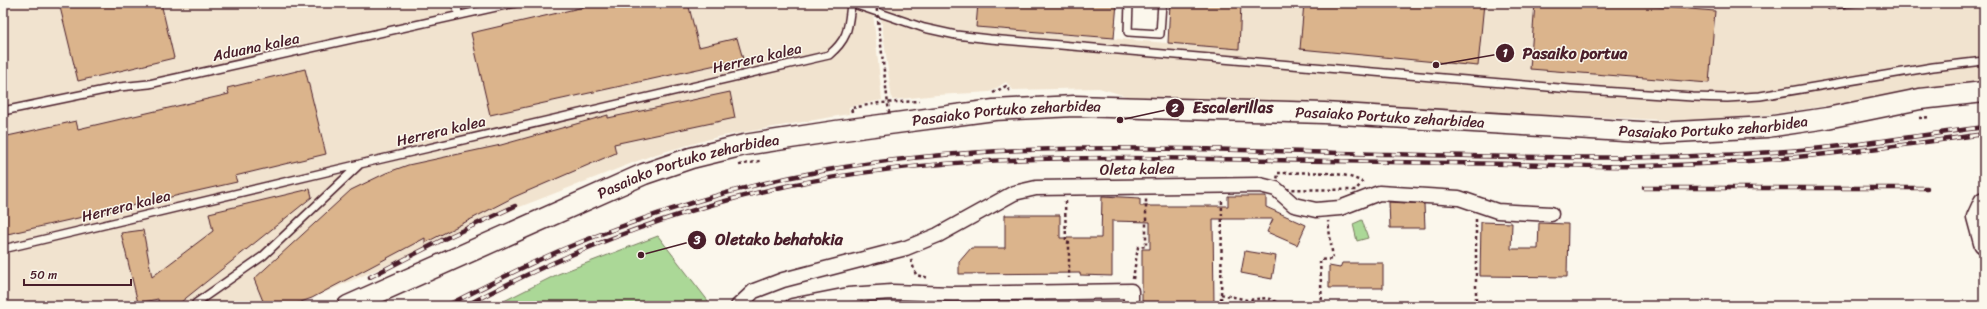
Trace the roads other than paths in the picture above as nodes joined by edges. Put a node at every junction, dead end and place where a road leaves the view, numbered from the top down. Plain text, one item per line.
1 (457, 3) edge
2 (515, 3) edge
3 (850, 3) edge
4 (1129, 3) edge
5 (1162, 3) edge
6 (458, 16) junction
7 (1984, 60) edge
8 (1984, 92) edge
9 (3, 111) edge
10 (360, 164) junction
11 (1984, 202) edge
12 (1551, 214) dead end
13 (1984, 243) edge
14 (3, 250) edge
15 (196, 303) dead end
16 (348, 306) edge
17 (738, 306) edge
18 (792, 306) edge
19 (1131, 306) edge

1 - 6 lane
2 - 6 lane, Aduana kalea
3 - 7 lane
3 - 10 lane, Herrera kalea
4 - 5 lane
6 - 9 lane, Aduana kalea
8 - 16 main road, Pasaiako Portuko zeharbidea
10 - 14 lane, Herrera kalea
10 - 15 lane
11 - 13 main road
12 - 17 street, Oleta kalea
18 - 19 street

